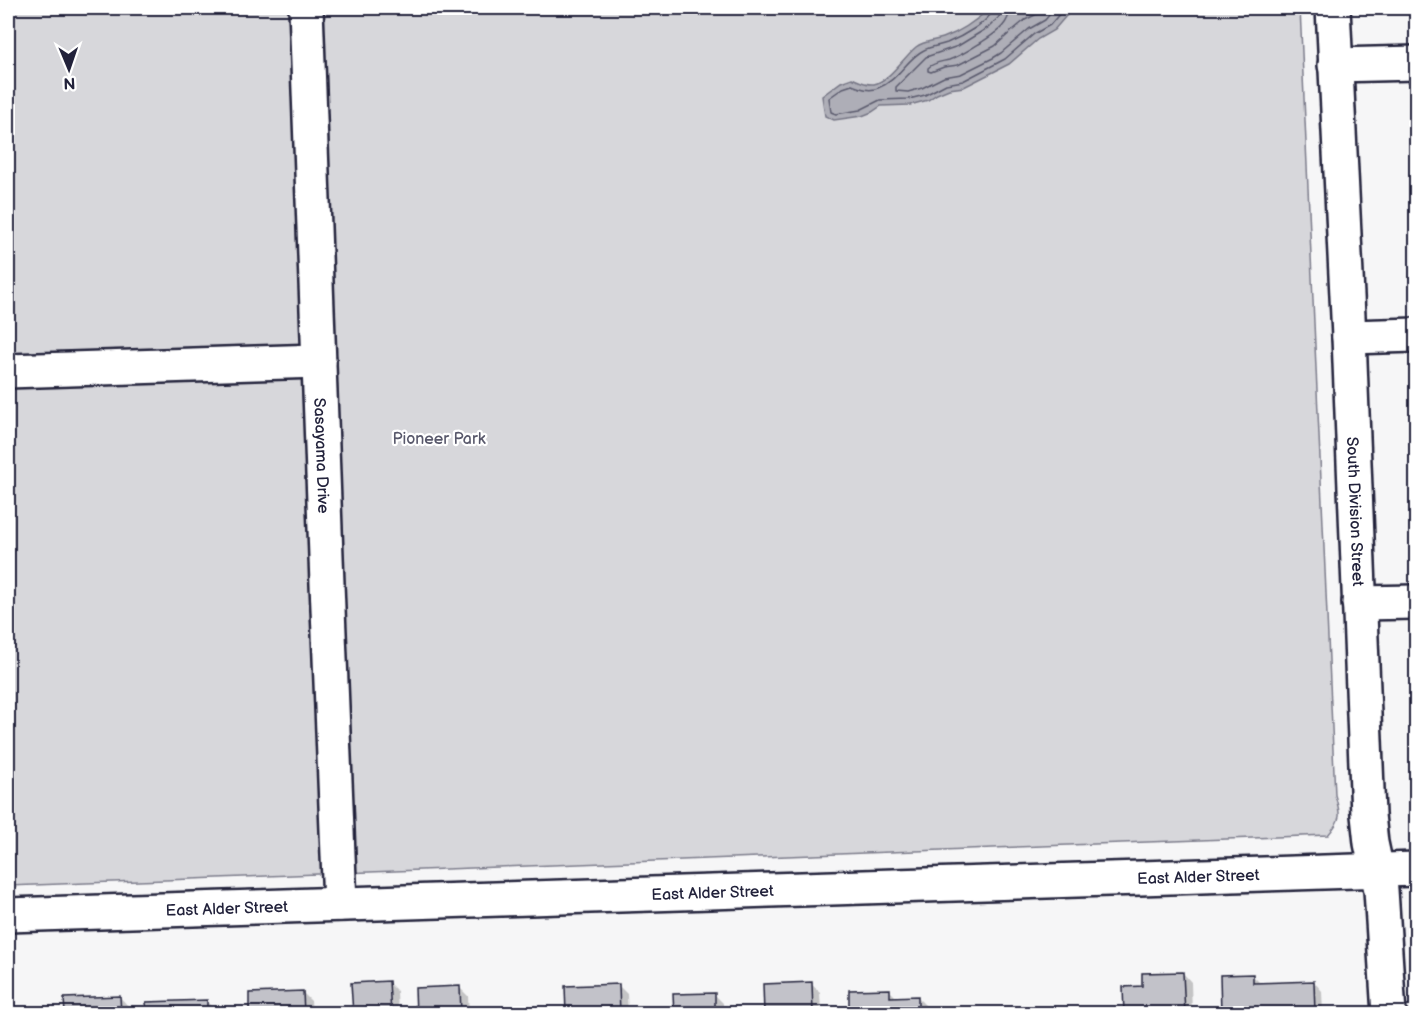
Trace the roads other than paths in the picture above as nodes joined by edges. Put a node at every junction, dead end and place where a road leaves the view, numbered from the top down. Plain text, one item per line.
1 (306, 8) edge
2 (1333, 8) edge
3 (1416, 63) edge
4 (1335, 65) junction
5 (1416, 334) edge
6 (1349, 337) junction
7 (319, 361) junction
8 (8, 370) edge
9 (1416, 602) edge
10 (1359, 603) junction
11 (1416, 869) edge
12 (1376, 871) junction
13 (340, 904) junction
14 (8, 915) edge
15 (1389, 1014) edge

1 - 7 main road, Sasayama Drive
2 - 4 main road, South Division Street
3 - 4 main road
4 - 6 main road, South Division Street
5 - 6 main road
6 - 10 main road, South Division Street
7 - 8 main road
7 - 13 main road, Sasayama Drive
9 - 10 main road
10 - 12 main road, South Division Street
11 - 12 main road, East Alder Street
12 - 13 main road, East Alder Street
12 - 15 main road, South Division Street
13 - 14 main road, East Alder Street

